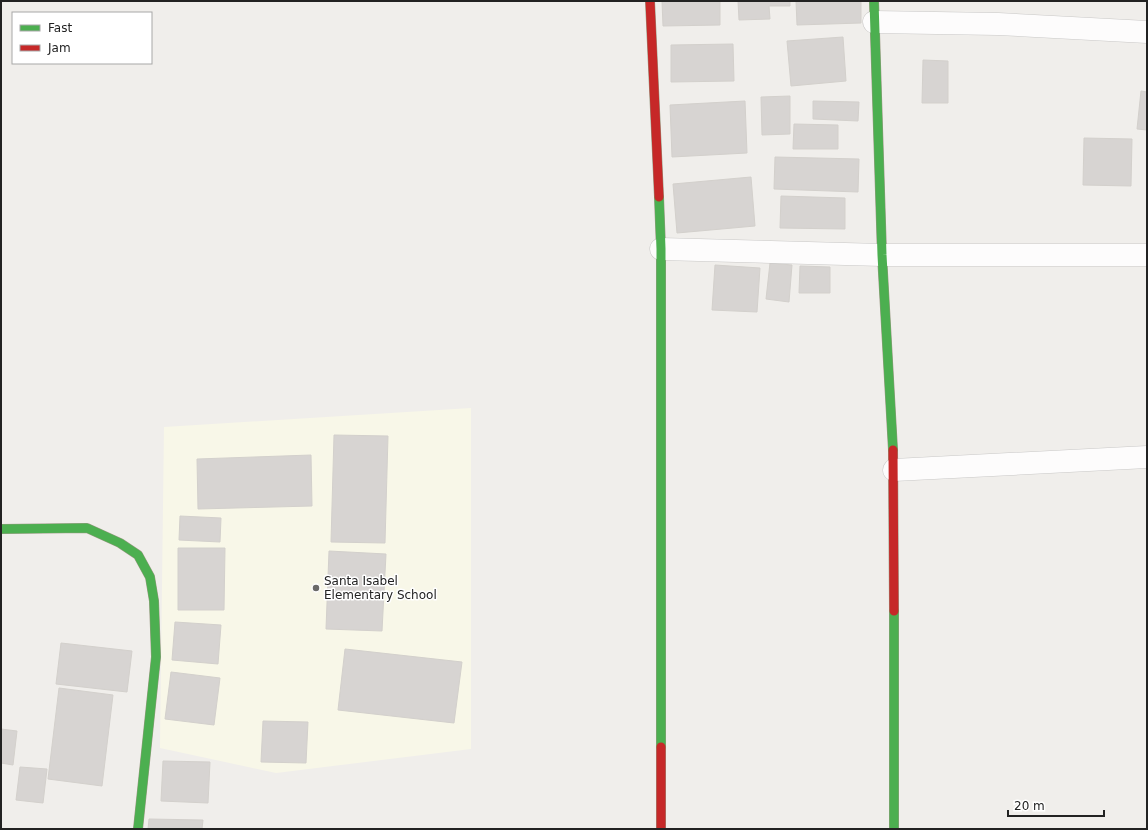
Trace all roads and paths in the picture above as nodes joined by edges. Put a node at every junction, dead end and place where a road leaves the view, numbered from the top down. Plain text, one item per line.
1 (650, 1) edge
2 (874, 11) edge
3 (1147, 32) edge
4 (661, 249) junction
5 (882, 255) junction
6 (1147, 255) edge
7 (1147, 457) edge
8 (894, 470) junction
9 (1, 529) edge
10 (138, 829) edge
11 (662, 829) edge
12 (894, 829) edge

1 - 4 street
2 - 3 street
2 - 5 street
4 - 5 street
4 - 11 street
5 - 6 street
5 - 8 street
7 - 8 street
8 - 12 street
9 - 10 street

